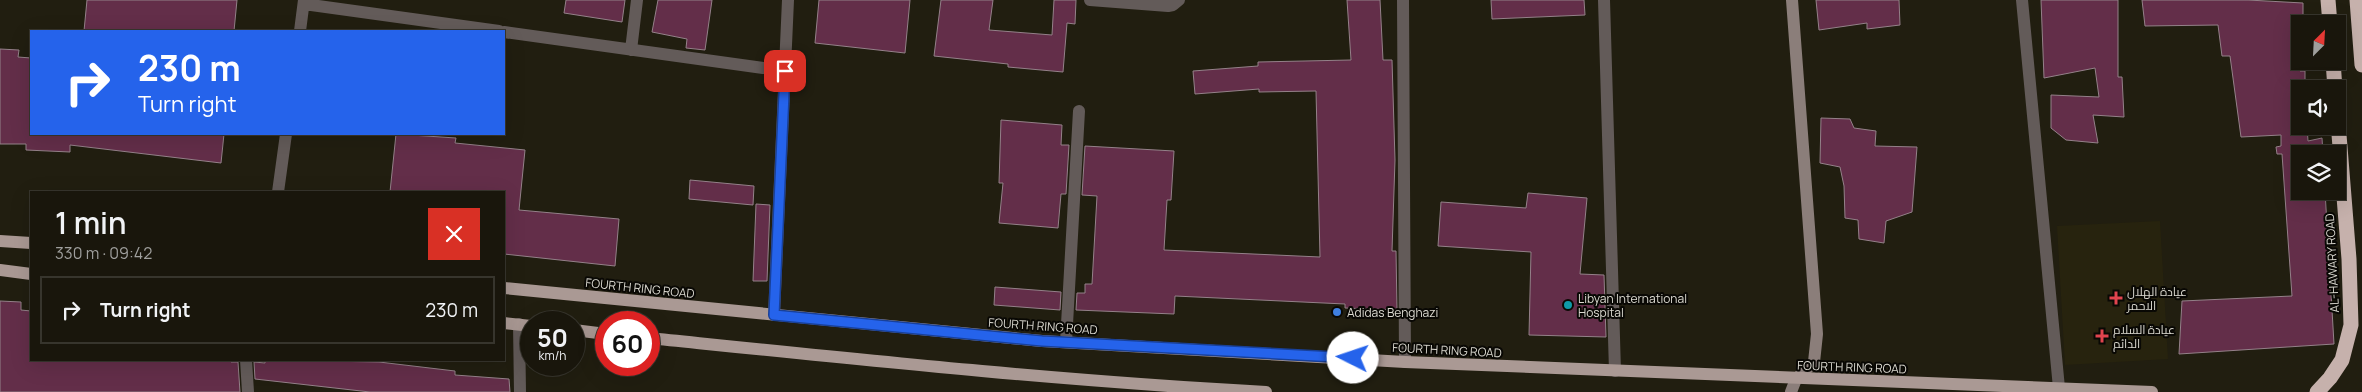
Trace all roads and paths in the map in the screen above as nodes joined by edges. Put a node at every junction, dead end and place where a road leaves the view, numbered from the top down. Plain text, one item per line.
1 (637, 0) edge
2 (788, 0) edge
3 (1090, 0) edge
4 (1179, 0) edge
5 (1403, 0) edge
6 (1604, 0) edge
7 (1792, 0) edge
8 (2022, 0) edge
9 (2328, 0) edge
10 (2357, 0) edge
11 (304, 2) edge
12 (2329, 15) edge
13 (300, 30) edge
14 (492, 30) edge
15 (505, 32) edge
16 (631, 50) junction
17 (2362, 65) edge
18 (785, 71) junction
19 (1079, 111) dead end
20 (286, 135) edge
21 (2339, 135) edge
22 (278, 191) edge
23 (0, 241) edge
24 (30, 244) edge
25 (2349, 260) junction
26 (2362, 268) edge
27 (0, 270) edge
28 (30, 274) edge
29 (505, 288) edge
30 (774, 315) junction
31 (505, 323) edge
32 (520, 325) edge
33 (660, 339) edge
34 (1066, 342) junction
35 (246, 361) edge
36 (1405, 362) junction
37 (1614, 371) junction
38 (521, 376) edge
39 (1796, 378) junction
40 (2060, 388) junction
41 (248, 392) edge
42 (520, 392) edge
43 (1266, 392) edge
44 (1791, 392) edge
45 (2152, 392) edge
46 (2317, 392) edge

1 - 16 street
2 - 18 street
3 - 4 street
5 - 36 street
6 - 37 street
7 - 39 main road
8 - 40 street
9 - 12 highway
10 - 17 highway
11 - 13 street
11 - 14 street
15 - 16 street
16 - 18 street
18 - 30 street
19 - 34 street
20 - 22 street
21 - 25 highway, AL-HAWARY ROAD
23 - 24 main road
25 - 26 highway
25 - 46 highway, AL-HAWARY ROAD
27 - 28 main road
29 - 30 main road, FOURTH RING ROAD
30 - 34 main road, FOURTH RING ROAD
31 - 32 main road
33 - 43 main road
34 - 36 main road, FOURTH RING ROAD
35 - 41 street
36 - 37 main road, FOURTH RING ROAD
37 - 39 main road, FOURTH RING ROAD
38 - 42 street
39 - 40 main road, FOURTH RING ROAD
39 - 44 main road
40 - 45 main road, FOURTH RING ROAD

